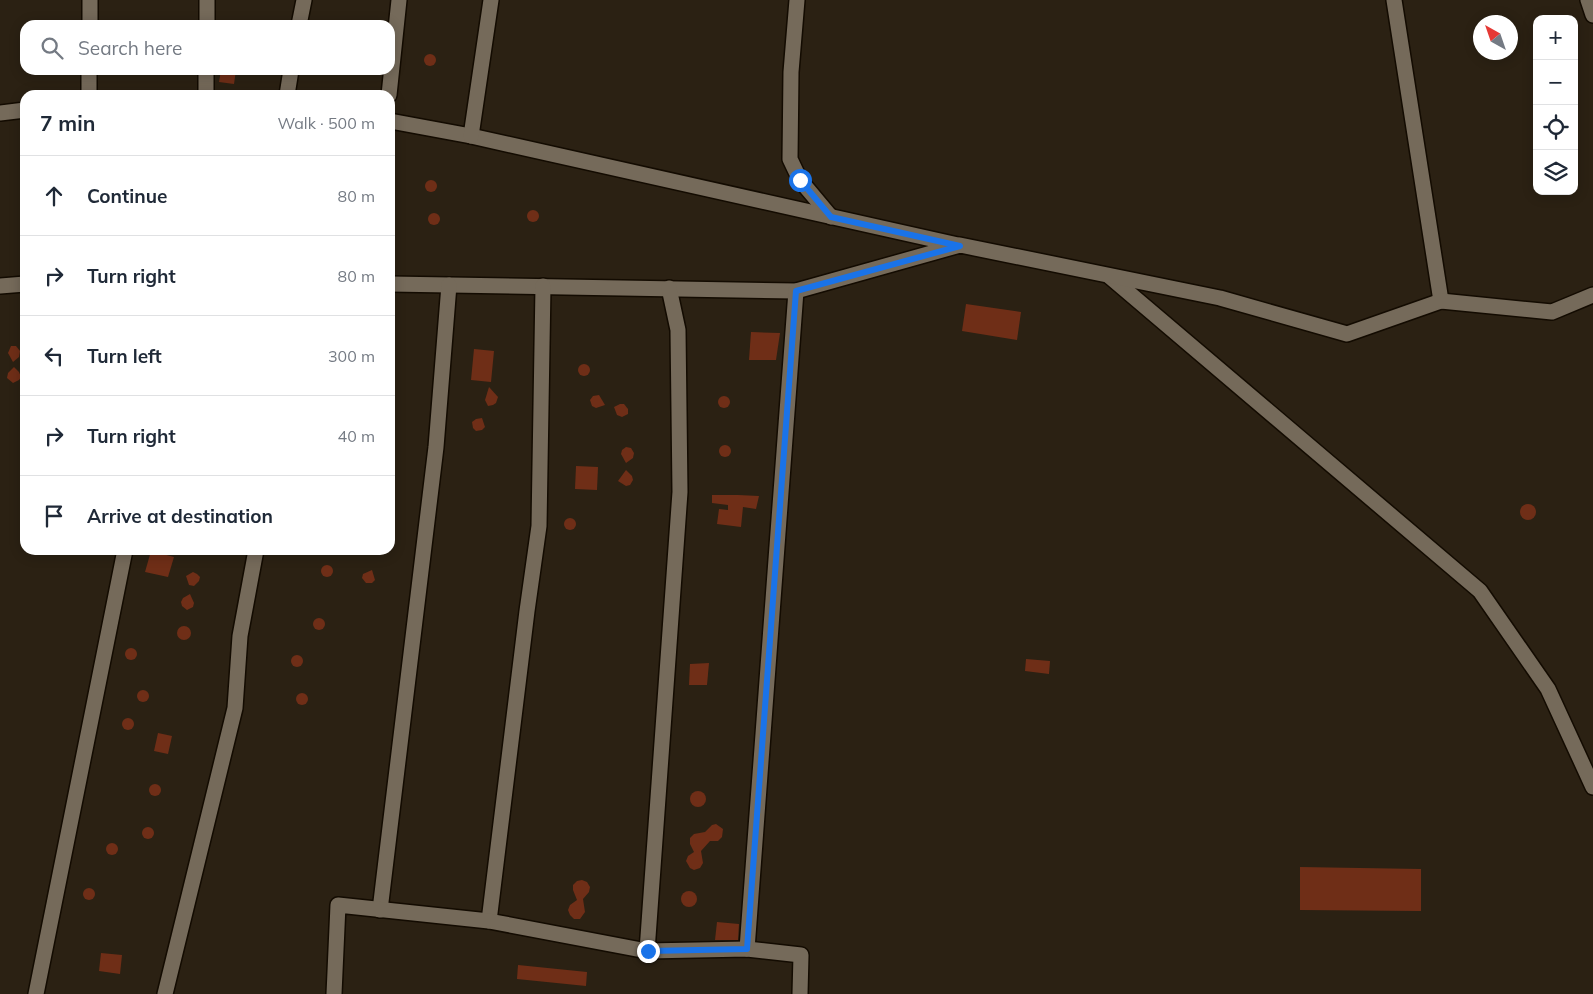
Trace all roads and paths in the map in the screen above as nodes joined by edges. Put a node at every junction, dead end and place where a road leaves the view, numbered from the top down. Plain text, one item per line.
1 (90, 0) edge
2 (208, 0) edge
3 (304, 0) edge
4 (398, 0) edge
5 (492, 0) edge
6 (797, 0) edge
7 (1394, 0) edge
8 (1588, 0) edge
9 (1593, 15) edge
10 (90, 20) edge
11 (207, 20) edge
12 (301, 20) edge
13 (395, 32) edge
14 (89, 75) edge
15 (206, 75) edge
16 (290, 75) edge
17 (391, 75) edge
18 (89, 90) edge
19 (206, 90) edge
20 (288, 90) edge
21 (389, 90) edge
22 (20, 111) edge
23 (0, 113) edge
24 (395, 122) edge
25 (471, 136) junction
26 (831, 217) junction
27 (960, 246) junction
28 (1108, 275) junction
29 (20, 284) edge
30 (395, 284) edge
31 (449, 285) junction
32 (0, 286) edge
33 (543, 286) junction
34 (669, 288) junction
35 (796, 291) junction
36 (1593, 295) edge
37 (1441, 301) junction
38 (124, 555) edge
39 (255, 555) edge
40 (1593, 787) edge
41 (380, 910) junction
42 (489, 921) junction
43 (747, 949) junction
44 (648, 951) junction
45 (36, 994) edge
46 (165, 994) edge
47 (334, 994) edge
48 (800, 994) edge

1 - 10 street
2 - 11 street
3 - 12 street
4 - 13 street
5 - 25 street
6 - 26 street
7 - 37 street
8 - 9 street
14 - 18 street
15 - 19 street
16 - 20 street
17 - 21 street
22 - 23 street
24 - 25 street
25 - 26 street
26 - 27 street
27 - 28 street
27 - 35 street
28 - 37 street
28 - 40 street
29 - 32 street
30 - 31 street
31 - 33 street
31 - 41 street
33 - 34 street
33 - 42 street
34 - 35 street
34 - 44 street
35 - 43 street
36 - 37 street
38 - 45 street
39 - 46 street
41 - 42 street
41 - 47 street
42 - 44 street
43 - 44 street
43 - 48 street

